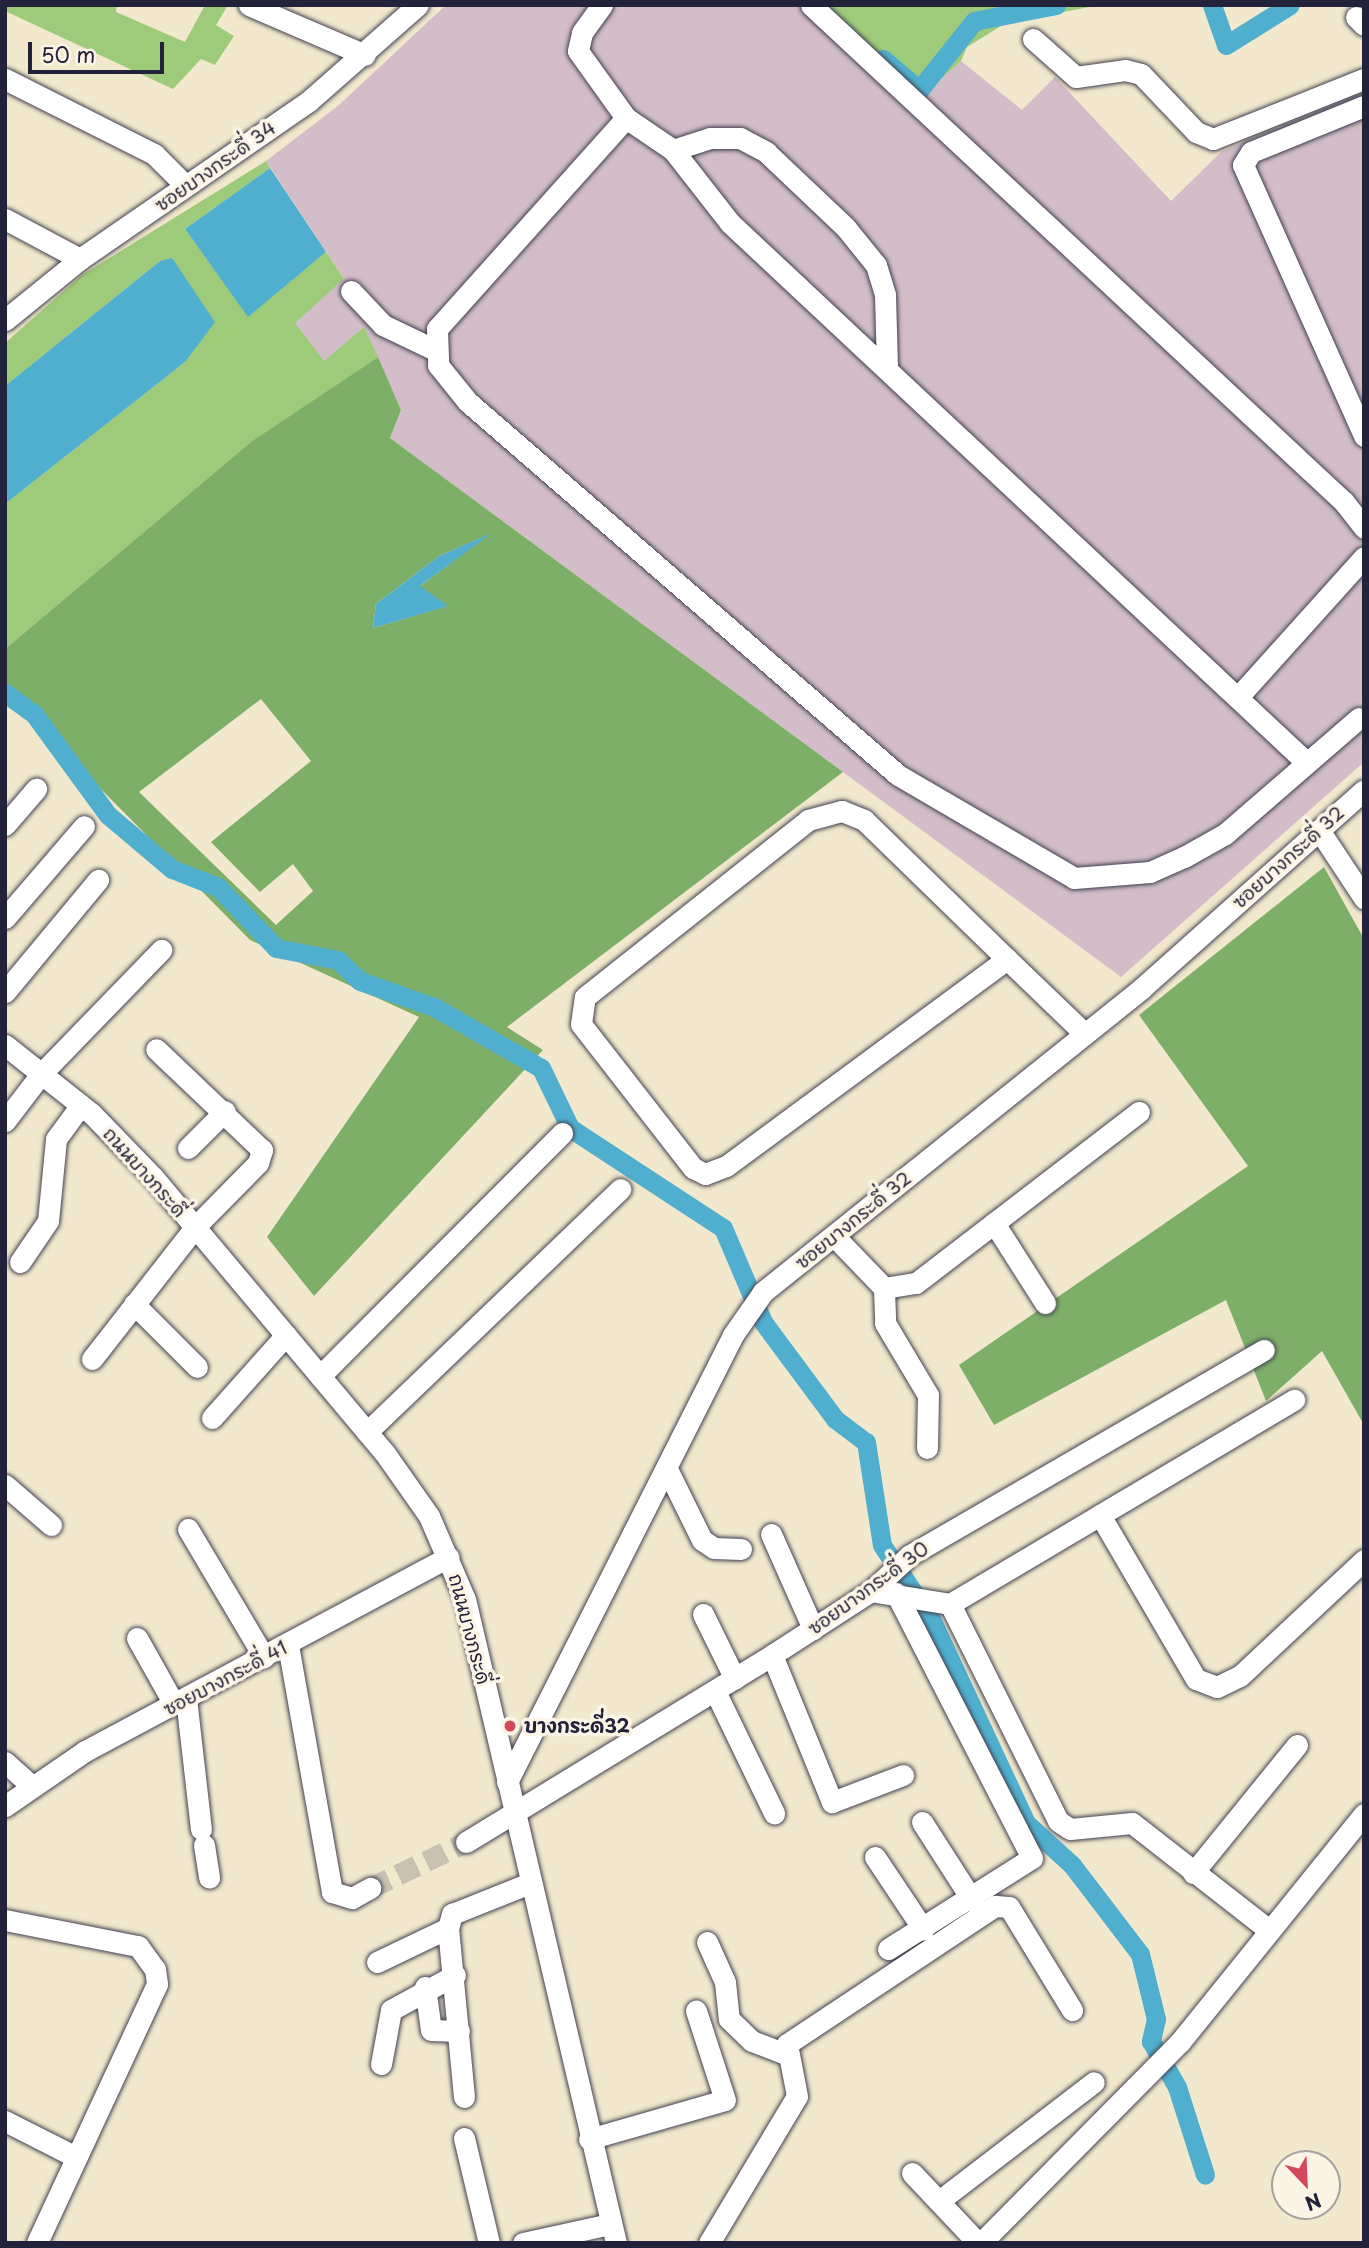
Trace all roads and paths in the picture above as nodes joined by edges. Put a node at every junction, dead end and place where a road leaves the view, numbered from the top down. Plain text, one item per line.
1 (249, 5) edge
2 (418, 5) edge
3 (602, 5) edge
4 (811, 5) edge
5 (1033, 39) dead end
6 (365, 55) junction
7 (5, 79) edge
8 (1364, 79) edge
9 (1364, 106) edge
10 (626, 118) junction
11 (673, 150) junction
12 (186, 186) junction
13 (5, 219) edge
14 (80, 259) junction
15 (351, 290) dead end
16 (5, 320) edge
17 (433, 349) junction
18 (887, 368) junction
19 (1364, 436) edge
20 (1364, 528) edge
21 (1364, 557) edge
22 (1238, 697) junction
23 (1362, 720) edge
24 (1307, 763) junction
25 (36, 789) dead end
26 (1364, 790) edge
27 (5, 825) edge
28 (84, 826) dead end
29 (1319, 830) junction
30 (98, 880) dead end
31 (1364, 898) edge
32 (5, 918) edge
33 (160, 950) dead end
34 (1007, 959) junction
35 (5, 992) edge
36 (1085, 1034) junction
37 (5, 1045) edge
38 (156, 1049) dead end
39 (41, 1074) junction
40 (81, 1105) junction
41 (225, 1111) junction
42 (1139, 1112) dead end
43 (5, 1121) edge
44 (562, 1133) dead end
45 (188, 1148) dead end
46 (620, 1189) dead end
47 (994, 1223) junction
48 (195, 1227) junction
49 (834, 1236) junction
50 (20, 1262) dead end
51 (884, 1288) junction
52 (1045, 1303) dead end
53 (135, 1304) junction
54 (286, 1335) junction
55 (1264, 1350) dead end
56 (92, 1359) dead end
57 (197, 1367) dead end
58 (320, 1376) junction
59 (1294, 1400) dead end
60 (212, 1418) dead end
61 (367, 1432) junction
62 (927, 1448) dead end
63 (667, 1469) junction
64 (5, 1485) edge
65 (1100, 1515) junction
66 (51, 1525) dead end
67 (188, 1530) dead end
68 (771, 1534) dead end
69 (741, 1549) dead end
70 (449, 1556) junction
71 (1364, 1560) edge
72 (871, 1591) junction
73 (923, 1598) junction
74 (703, 1614) dead end
75 (813, 1629) junction
76 (137, 1638) dead end
77 (288, 1645) junction
78 (772, 1655) junction
79 (264, 1657) junction
80 (735, 1679) junction
81 (715, 1691) junction
82 (180, 1701) junction
83 (1297, 1745) dead end
84 (5, 1762) edge
85 (903, 1775) dead end
86 (507, 1782) junction
87 (32, 1786) junction
88 (5, 1806) edge
89 (774, 1813) dead end
90 (1364, 1814) edge
91 (514, 1815) junction
92 (922, 1822) dead end
93 (466, 1842) tunnel mouth
94 (875, 1857) dead end
95 (1193, 1872) junction
96 (209, 1878) dead end
97 (530, 1883) junction
98 (370, 1888) tunnel mouth
99 (972, 1900) junction
100 (5, 1920) edge
101 (448, 1927) junction
102 (923, 1929) junction
103 (1269, 1930) junction
104 (707, 1941) dead end
105 (888, 1949) dead end
106 (377, 1962) dead end
107 (455, 1975) junction
108 (425, 1987) junction
109 (1072, 2010) dead end
110 (696, 2011) dead end
111 (459, 2031) junction
112 (784, 2053) junction
113 (381, 2064) dead end
114 (1094, 2081) dead end
115 (464, 2097) dead end
116 (5, 2121) edge
117 (464, 2138) dead end
118 (589, 2139) junction
119 (74, 2156) junction
120 (912, 2174) dead end
121 (939, 2201) junction
122 (613, 2234) edge
123 (37, 2243) edge
124 (489, 2243) edge
125 (523, 2243) edge
126 (709, 2243) edge
127 (979, 2243) edge

1 - 6 street
2 - 6 street, ซอยบางกระดี่ 34
3 - 10 street
4 - 20 street
5 - 8 street
6 - 12 street, ซอยบางกระดี่ 34
7 - 12 street
9 - 19 street
10 - 11 street
10 - 17 street
11 - 18 street
11 - 18 street
12 - 14 street, ซอยบางกระดี่ 34
13 - 14 street
14 - 16 street, ซอยบางกระดี่ 34
15 - 17 street
17 - 24 street
18 - 22 street
21 - 22 street
22 - 24 street
23 - 24 street
25 - 27 street
26 - 29 street, ซอยบางกระดี่ 32
28 - 32 street
29 - 31 street
29 - 36 street, ซอยบางกระดี่ 32
30 - 35 street
33 - 39 street
34 - 34 street
34 - 36 street
36 - 49 street, ซอยบางกระดี่ 32
37 - 39 street, ถนนบางกระดี่
38 - 41 street
39 - 40 street, ถนนบางกระดี่
39 - 43 street
40 - 48 street, ถนนบางกระดี่
40 - 50 street
41 - 45 street
41 - 48 street
42 - 47 street
44 - 58 street
46 - 61 street
47 - 51 street
47 - 52 street
48 - 53 street
48 - 54 street, ถนนบางกระดี่
49 - 51 street
49 - 63 street, ซอยบางกระดี่ 32
51 - 62 street
53 - 56 street
53 - 57 street
54 - 58 street, ถนนบางกระดี่
54 - 60 street
55 - 72 street, ซอยบางกระดี่ 30
58 - 61 street, ถนนบางกระดี่
59 - 65 street
61 - 70 street, ถนนบางกระดี่
63 - 69 street
63 - 86 street, ซอยบางกระดี่ 32
64 - 66 street
65 - 71 street
65 - 73 street
67 - 79 street
68 - 75 street
70 - 77 street, ซอยบางกระดี่ 41
70 - 86 street, ถนนบางกระดี่
72 - 73 street
72 - 75 street, ซอยบางกระดี่ 30
73 - 95 street
73 - 99 street
74 - 80 street
75 - 78 street, ซอยบางกระดี่ 30
76 - 82 street
77 - 79 street, ซอยบางกระดี่ 41
77 - 98 street
78 - 80 street, ซอยบางกระดี่ 30
78 - 85 street
79 - 82 street, ซอยบางกระดี่ 41
80 - 81 street, ซอยบางกระดี่ 30
81 - 89 street
81 - 91 street, ซอยบางกระดี่ 30
82 - 87 street, ซอยบางกระดี่ 41
82 - 96 street
83 - 95 street
84 - 87 street
86 - 91 street, ถนนบางกระดี่
87 - 88 street, ซอยบางกระดี่ 41
90 - 103 street
91 - 93 street, ซอยบางกระดี่ 30
91 - 97 street, ถนนบางกระดี่
92 - 99 street
94 - 102 street
95 - 103 street
97 - 101 street
97 - 118 street, ถนนบางกระดี่
99 - 102 street
100 - 119 street
101 - 106 street
101 - 107 street
102 - 105 street
103 - 127 street
104 - 112 street
107 - 108 street
107 - 111 street
108 - 111 street
108 - 113 street
109 - 112 street
110 - 118 street
111 - 115 street
112 - 126 street
114 - 121 street
116 - 119 street
117 - 124 street
118 - 122 street, ถนนบางกระดี่
119 - 123 street
120 - 121 street
121 - 127 street
122 - 125 street

